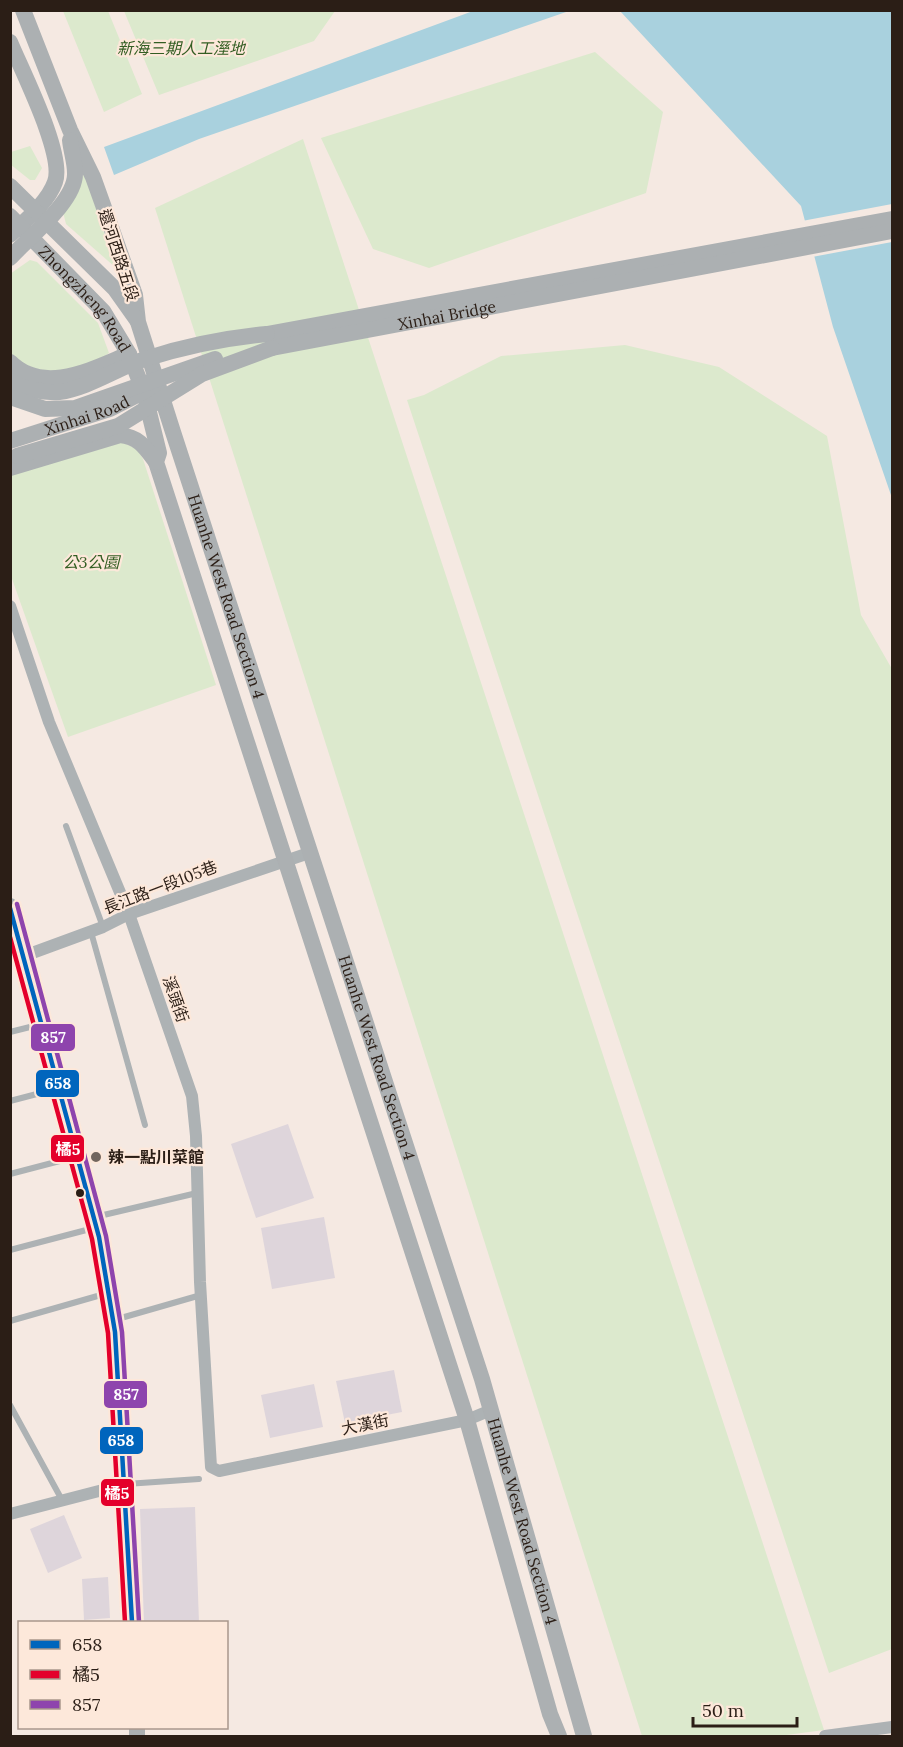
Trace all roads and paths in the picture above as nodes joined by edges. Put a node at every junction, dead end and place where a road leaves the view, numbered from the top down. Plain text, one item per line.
1 (23, 10) edge
2 (10, 42) edge
3 (70, 130) junction
4 (10, 186) edge
5 (40, 215) junction
6 (892, 219) edge
7 (17, 229) edge
8 (892, 231) edge
9 (10, 258) edge
10 (138, 322) junction
11 (272, 348) junction
12 (129, 354) junction
13 (10, 362) edge
14 (10, 381) edge
15 (159, 383) junction
16 (144, 392) junction
17 (10, 397) edge
18 (12, 456) edge
19 (156, 462) junction
20 (10, 606) edge
21 (66, 826) dead end
22 (309, 853) junction
23 (284, 861) junction
24 (10, 906) edge
25 (129, 914) junction
26 (97, 929) junction
27 (17, 958) edge
28 (42, 1024) junction
29 (10, 1032) edge
30 (60, 1088) junction
31 (10, 1101) edge
32 (145, 1125) dead end
33 (79, 1156) junction
34 (10, 1174) edge
35 (197, 1193) junction
36 (96, 1222) junction
37 (10, 1250) edge
38 (109, 1293) junction
39 (201, 1295) junction
40 (113, 1320) junction
41 (10, 1321) edge
42 (10, 1405) edge
43 (491, 1410) junction
44 (467, 1420) junction
45 (208, 1425) joint
46 (200, 1479) dead end
47 (126, 1484) junction
48 (63, 1500) junction
49 (10, 1514) edge
50 (132, 1621) edge
51 (892, 1727) edge
52 (560, 1737) edge
53 (584, 1737) edge
54 (825, 1737) edge

1 - 3 street
2 - 5 street
3 - 5 street
3 - 10 street, 還河西路五段
4 - 5 street, Zhongzheng Road
5 - 7 street
5 - 10 street, Zhongzheng Road
6 - 14 street, Xinhai Bridge, bridge
7 - 9 street
7 - 12 street, Zhongzheng Road
8 - 11 street, Xinhai Bridge
10 - 15 street, 還河西路五段
11 - 17 street, Xinhai Bridge, bridge
11 - 18 street, bridge
12 - 13 street
12 - 16 street, Zhongzheng Road
15 - 16 street, Xinhai Road
15 - 22 street, Huanhe West Road Section 4
16 - 18 street, Xinhai Road
16 - 19 street, Huanhe West Road Section 4
18 - 19 street
19 - 23 street, Huanhe West Road Section 4
20 - 25 street, 溪頭街
21 - 26 lane
22 - 23 street, 長江路一段105巷
22 - 43 street, Huanhe West Road Section 4
23 - 25 street, 長江路一段105巷
23 - 44 street, Huanhe West Road Section 4
24 - 27 street
25 - 26 street, 長江路一段105巷
25 - 35 street, 溪頭街
26 - 27 street, 長江路一段105巷
26 - 32 lane
27 - 28 street
28 - 29 lane
28 - 30 street
30 - 31 lane
30 - 33 street
33 - 34 lane
33 - 36 street
35 - 36 lane
35 - 39 street, 溪頭街
36 - 37 lane
36 - 38 street
38 - 40 street
38 - 41 lane
39 - 40 lane
39 - 45 street, 溪頭街
40 - 47 street
42 - 48 lane
43 - 44 street, 大漢街
43 - 53 street, Huanhe West Road Section 4
44 - 45 street, 大漢街
44 - 52 street, Huanhe West Road Section 4
46 - 47 lane
47 - 48 street
47 - 50 street
48 - 49 street
51 - 54 street

